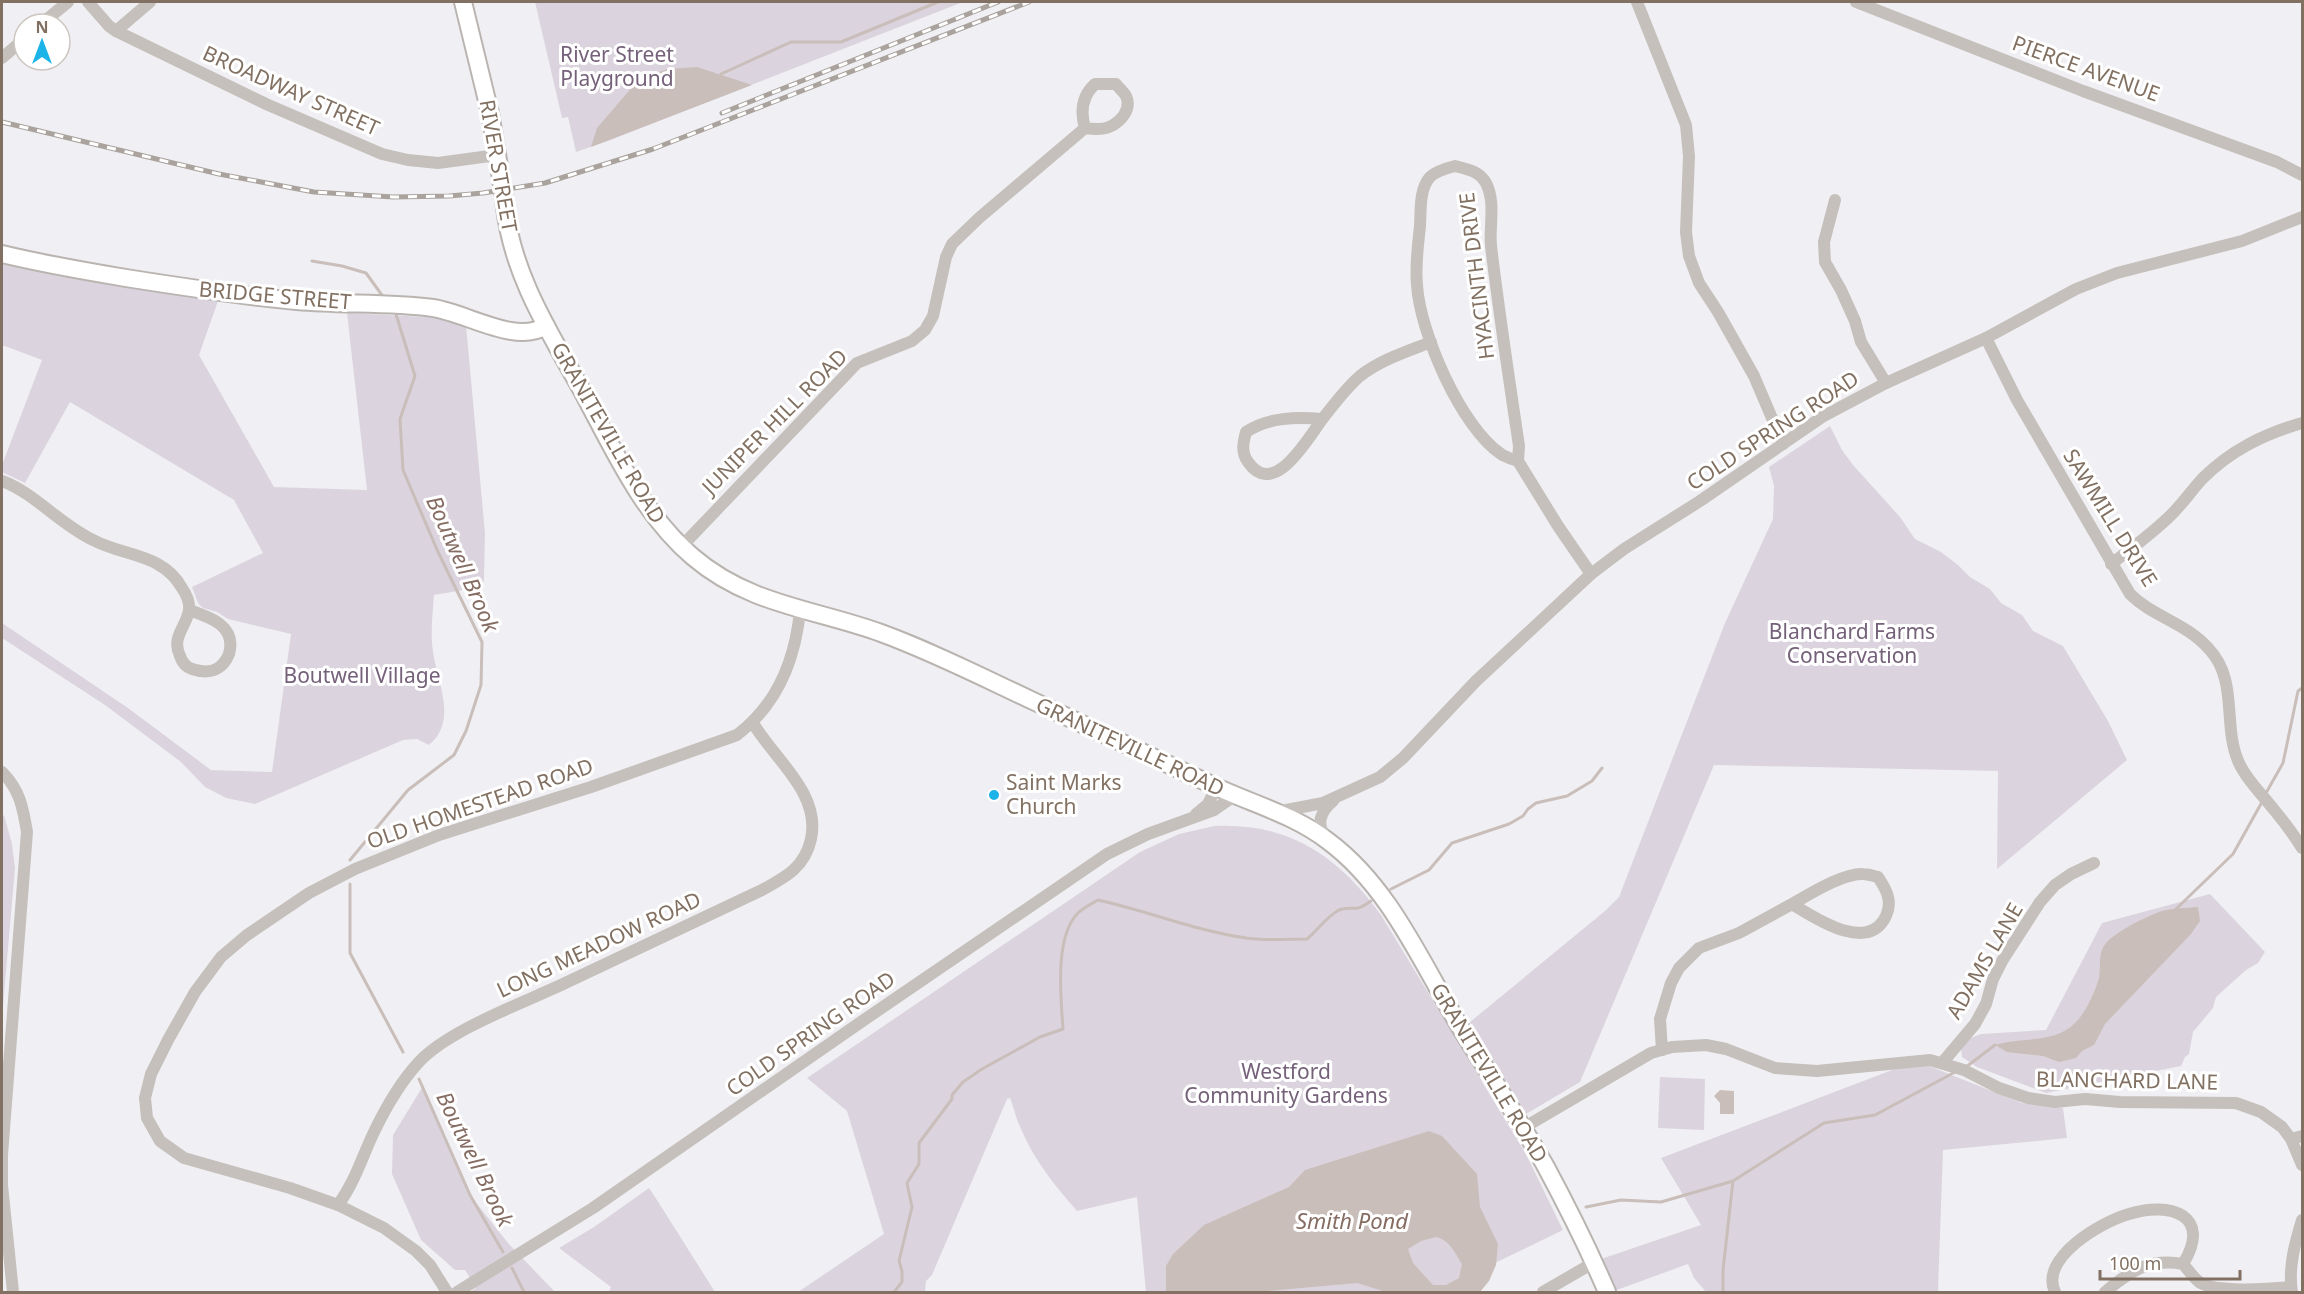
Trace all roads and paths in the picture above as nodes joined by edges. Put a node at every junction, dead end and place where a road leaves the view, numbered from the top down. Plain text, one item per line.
1 (68, 2) edge
2 (88, 2) edge
3 (150, 2) edge
4 (464, 2) edge
5 (1637, 2) edge
6 (1856, 2) edge
7 (56, 12) edge
8 (116, 32) junction
9 (1084, 128) dead end
10 (497, 155) junction
11 (2302, 175) edge
12 (1836, 200) dead end
13 (2302, 217) edge
14 (2, 254) edge
15 (546, 326) junction
16 (1986, 338) junction
17 (1431, 342) junction
18 (1886, 383) junction
19 (1323, 418) junction
20 (2302, 423) edge
21 (1784, 444) junction
22 (1518, 460) junction
23 (2, 481) edge
24 (682, 546) junction
25 (2111, 564) junction
26 (1591, 574) junction
27 (189, 610) junction
28 (800, 610) junction
29 (753, 723) junction
30 (2, 772) edge
31 (1216, 788) junction
32 (1234, 796) junction
33 (1336, 798) junction
34 (1275, 812) junction
35 (1192, 817) junction
36 (1328, 841) junction
37 (2302, 848) edge
38 (2094, 863) dead end
39 (1792, 904) junction
40 (1662, 1050) junction
41 (1942, 1063) junction
42 (1523, 1128) junction
43 (2297, 1138) edge
44 (2302, 1165) edge
45 (338, 1205) junction
46 (2302, 1220) edge
47 (1593, 1263) junction
48 (2183, 1264) junction
49 (2292, 1290) edge
50 (2246, 1291) edge
51 (13, 1293) edge
52 (447, 1293) edge
53 (457, 1293) edge
54 (1543, 1293) edge
55 (1607, 1293) edge
56 (2055, 1293) edge
57 (2105, 1293) edge

1 - 7 street
2 - 8 street, BROADWAY STREET
3 - 8 street
4 - 10 main road, RIVER STREET
5 - 21 street
6 - 11 street, PIERCE AVENUE
8 - 10 street, BROADWAY STREET
9 - 24 street, JUNIPER HILL ROAD
10 - 15 main road, RIVER STREET, bridge
12 - 18 street
13 - 16 street, COLD SPRING ROAD
14 - 15 main road, BRIDGE STREET
15 - 24 main road, GRANITEVILLE ROAD
16 - 18 street, COLD SPRING ROAD
16 - 25 street, SAWMILL DRIVE
17 - 19 street
17 - 22 street, HYACINTH DRIVE
17 - 22 street, HYACINTH DRIVE
18 - 21 street, COLD SPRING ROAD
19 - 19 street
20 - 25 street
21 - 26 street, COLD SPRING ROAD
22 - 26 street, HYACINTH DRIVE
23 - 27 street
24 - 28 main road, GRANITEVILLE ROAD
25 - 37 street, SAWMILL DRIVE
26 - 33 street, COLD SPRING ROAD
27 - 27 street
28 - 29 street, OLD HOMESTEAD ROAD
28 - 31 main road, GRANITEVILLE ROAD
29 - 45 street, LONG MEADOW ROAD
29 - 45 street, OLD HOMESTEAD ROAD
30 - 51 street
31 - 32 main road, GRANITEVILLE ROAD
31 - 35 street, COLD SPRING ROAD
32 - 34 main road, GRANITEVILLE ROAD
32 - 35 street, COLD SPRING ROAD
33 - 34 street, COLD SPRING ROAD
33 - 36 street
34 - 36 main road, GRANITEVILLE ROAD
35 - 53 street, COLD SPRING ROAD
36 - 42 main road, GRANITEVILLE ROAD
38 - 41 street, ADAMS LANE
39 - 39 street
39 - 40 street
40 - 41 street, BLANCHARD LANE
40 - 42 street, BLANCHARD LANE
41 - 43 street, BLANCHARD LANE
42 - 47 main road, GRANITEVILLE ROAD
43 - 44 street, BLANCHARD LANE
45 - 52 street, OLD HOMESTEAD ROAD
46 - 49 street
47 - 54 street
47 - 55 main road, GRANITEVILLE ROAD
48 - 50 street
48 - 56 street
48 - 57 street
49 - 50 street

